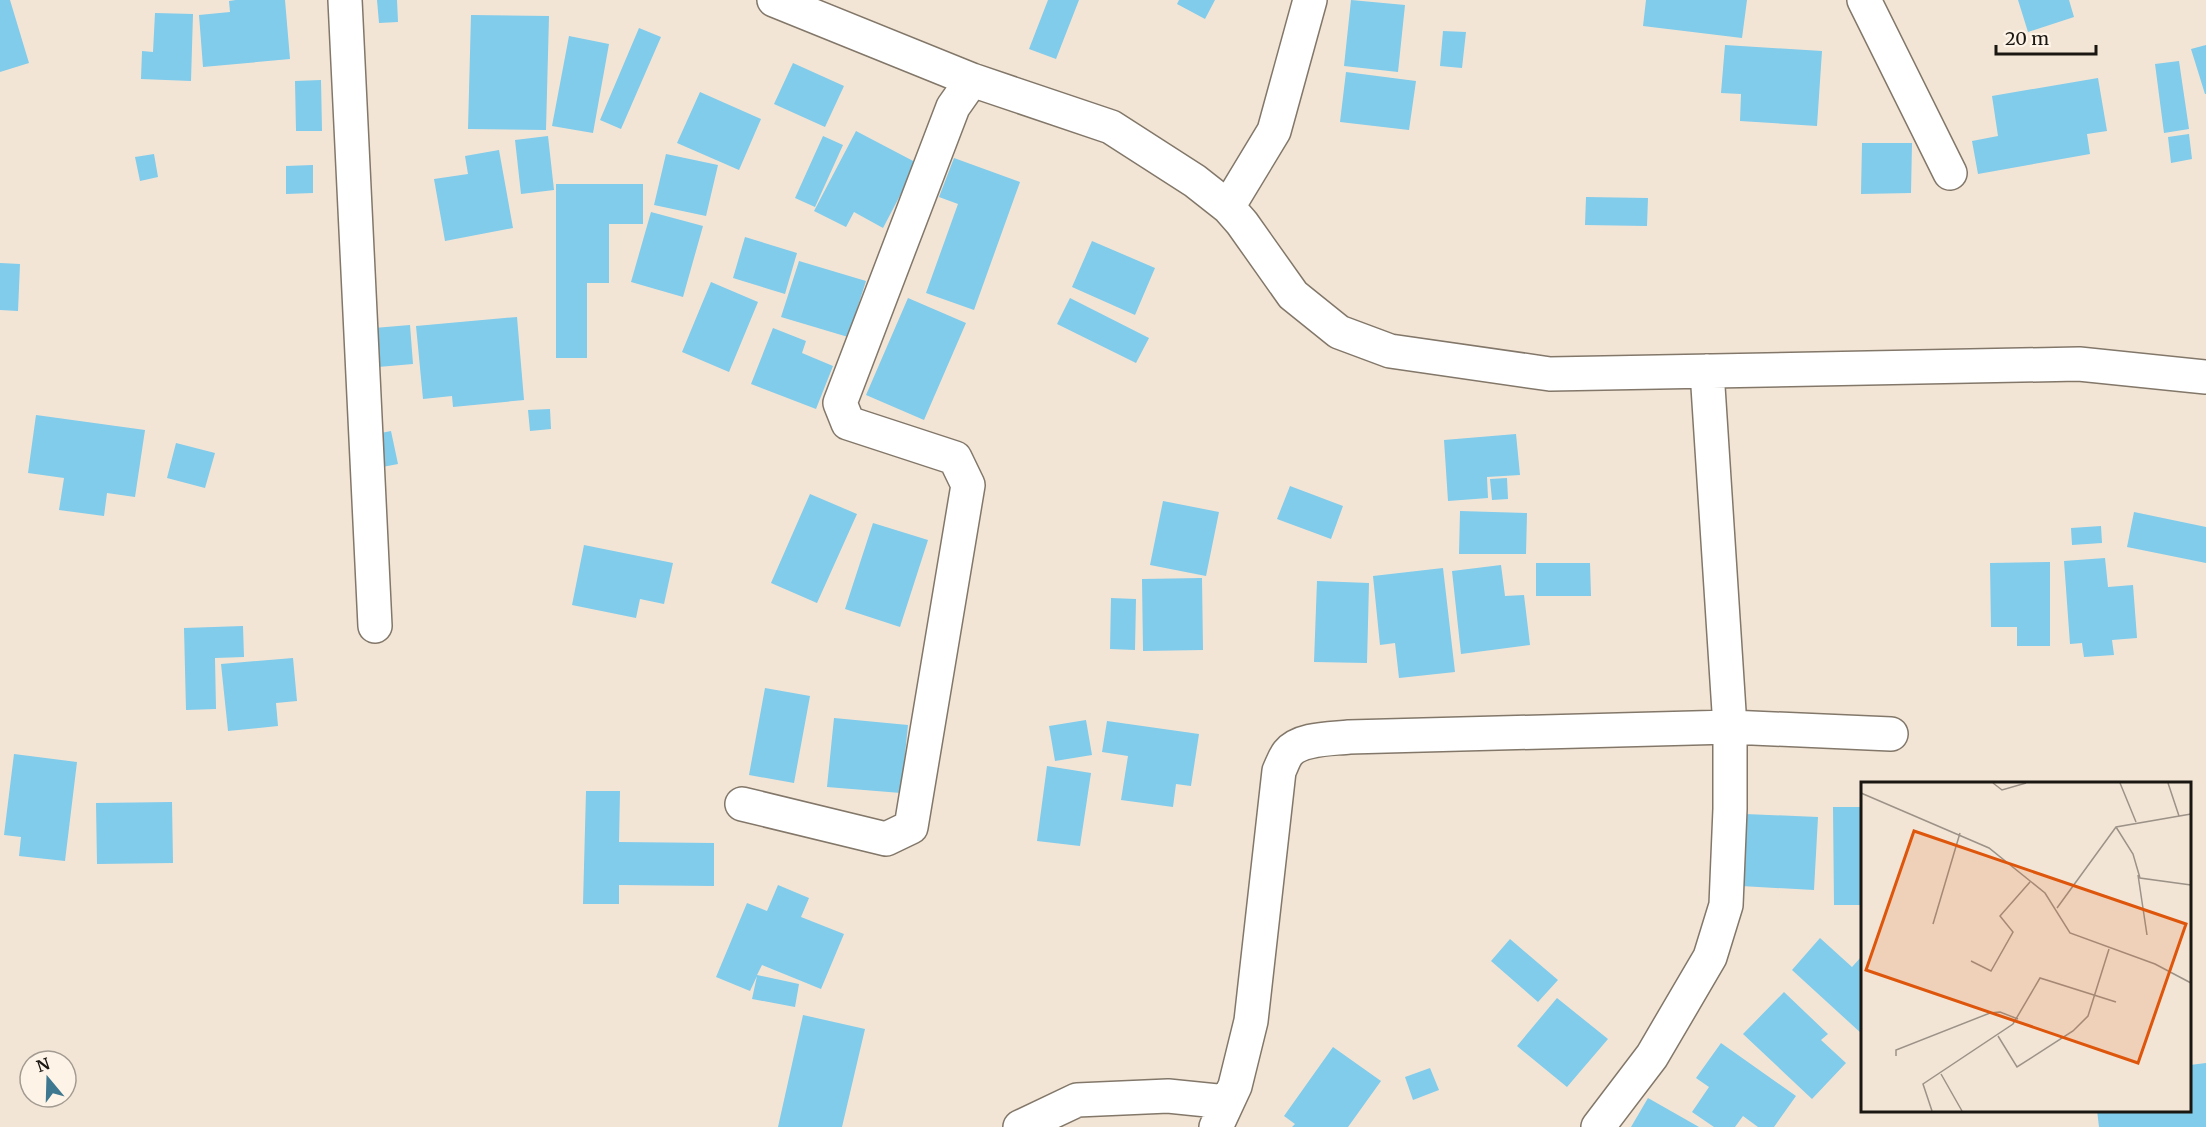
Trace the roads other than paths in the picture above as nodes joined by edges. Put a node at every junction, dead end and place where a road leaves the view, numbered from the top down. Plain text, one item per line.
1 (345, 0) edge
2 (774, 0) edge
3 (1310, 0) edge
4 (1864, 0) edge
5 (972, 80) junction
6 (1950, 173) dead end
7 (1228, 207) junction
8 (1707, 371) junction
9 (2206, 377) edge
10 (375, 626) dead end
11 (1730, 727) junction
12 (1891, 734) dead end
13 (741, 804) dead end
14 (1222, 1115) edge
15 (1020, 1127) edge
16 (1598, 1127) edge

1 - 10 street
2 - 5 street
3 - 7 street
4 - 6 street
5 - 7 street
5 - 13 street
7 - 8 street
8 - 9 street
8 - 11 street
11 - 12 street
11 - 14 street
11 - 16 street
14 - 15 street

